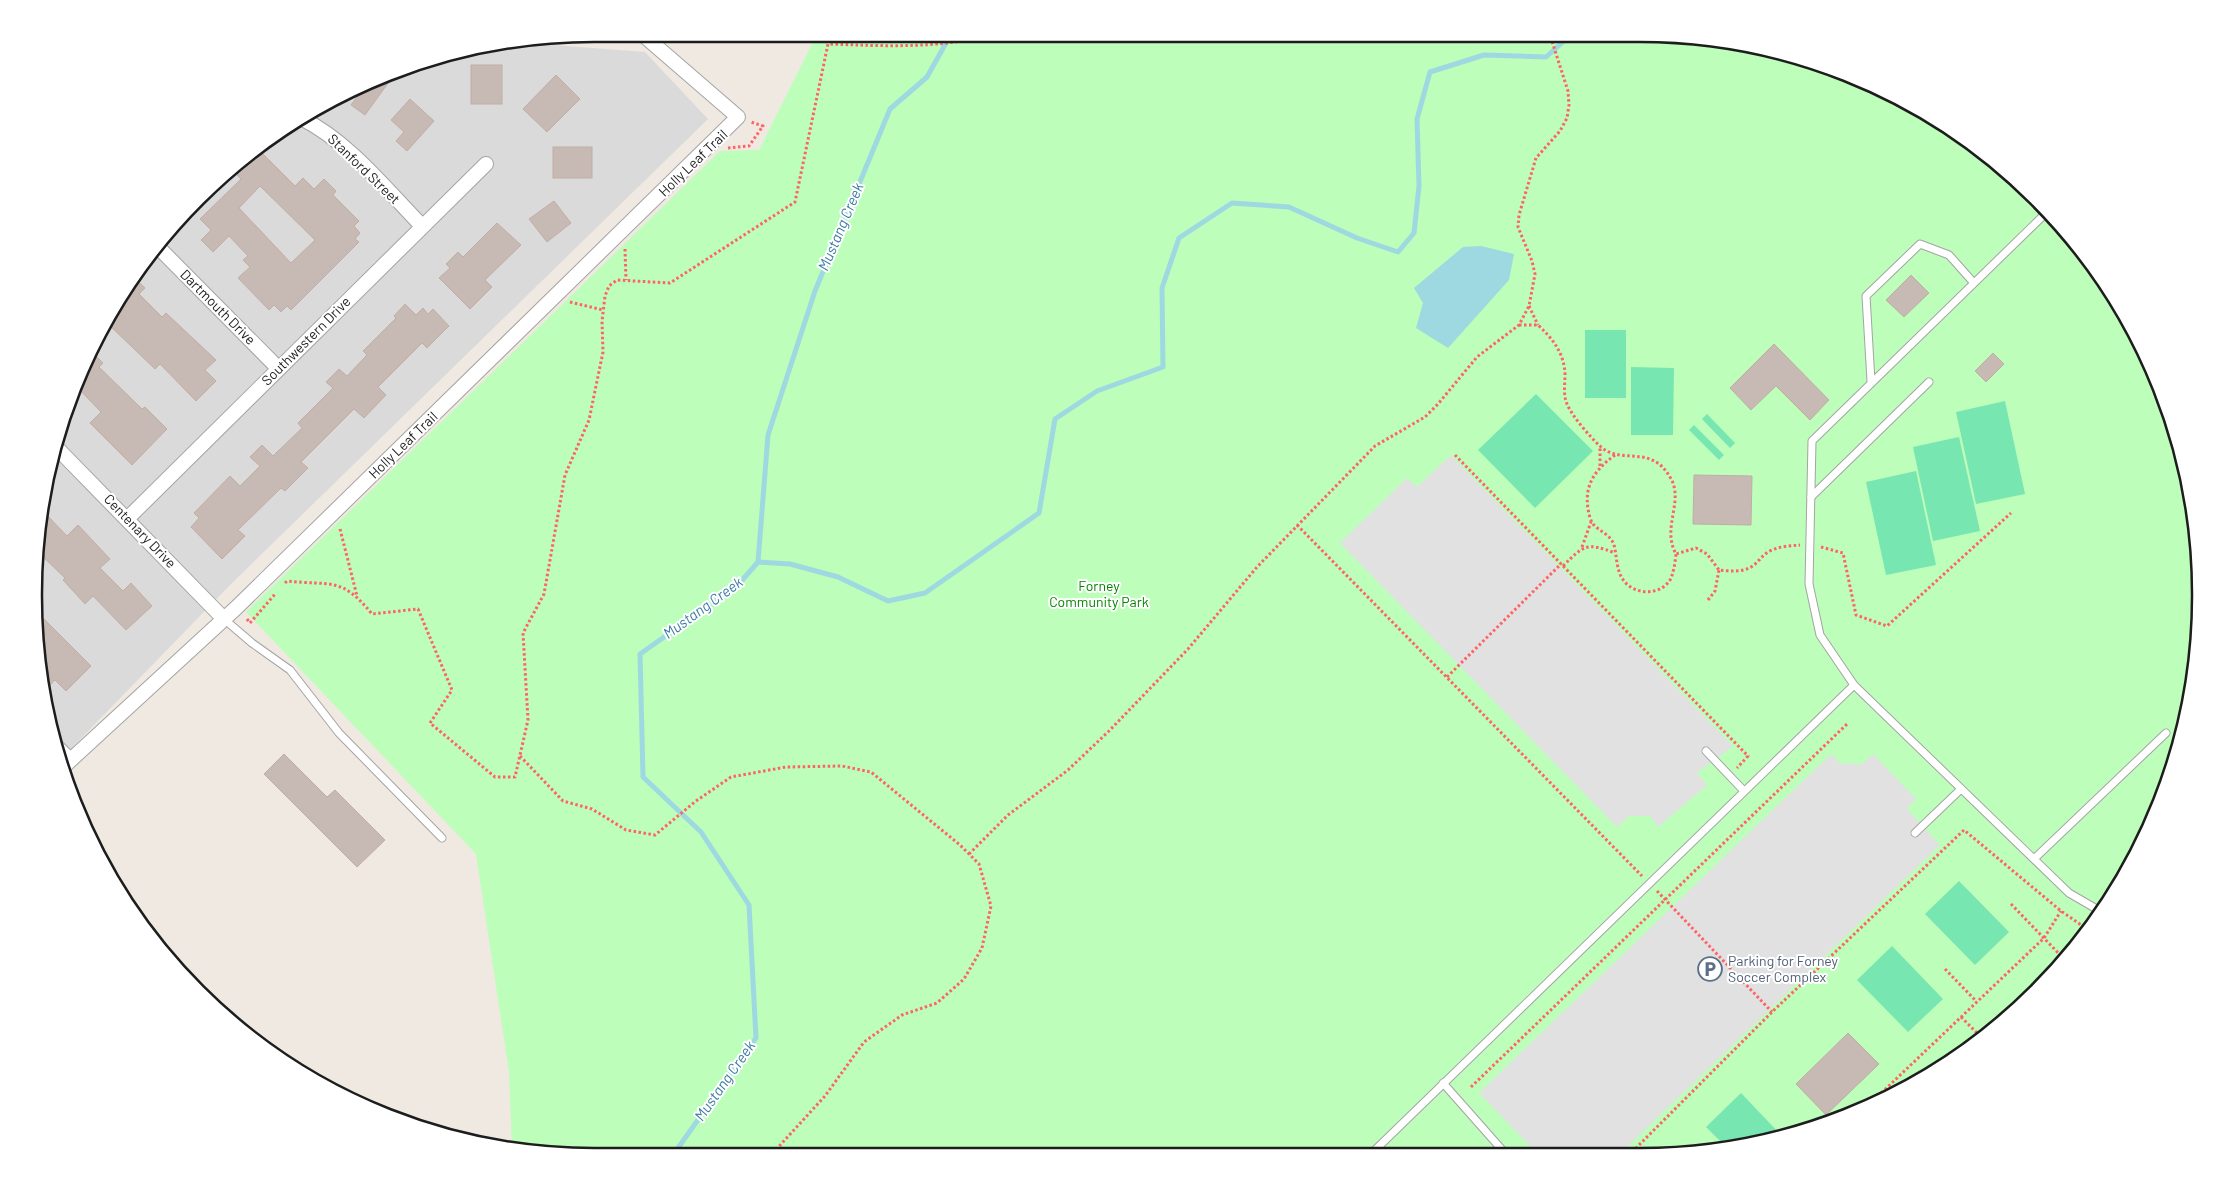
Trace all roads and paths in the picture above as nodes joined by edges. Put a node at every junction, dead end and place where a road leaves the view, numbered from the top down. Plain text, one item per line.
1 (651, 42) edge
2 (962, 42) edge
3 (1553, 42) edge
4 (310, 122) edge
5 (486, 164) dead end
6 (2042, 217) edge
7 (422, 226) junction
8 (625, 248) dead end
9 (163, 252) edge
10 (626, 280) junction
11 (1973, 282) junction
12 (570, 302) dead end
13 (1529, 306) junction
14 (603, 310) junction
15 (1520, 325) junction
16 (1538, 325) junction
17 (278, 368) junction
18 (1872, 381) junction
19 (1929, 382) dead end
20 (1600, 447) junction
21 (61, 452) edge
22 (1455, 455) dead end
23 (1615, 455) junction
24 (1600, 466) junction
25 (1811, 497) junction
26 (2011, 513) dead end
27 (128, 518) junction
28 (1591, 522) junction
29 (1296, 525) junction
30 (340, 529) dead end
31 (1810, 545) junction
32 (1582, 547) junction
33 (1615, 553) junction
34 (1676, 554) junction
35 (1562, 565) junction
36 (1719, 570) junction
37 (358, 596) junction
38 (1708, 600) dead end
39 (224, 619) junction
40 (247, 619) dead end
41 (1447, 677) junction
42 (1854, 685) junction
43 (1848, 724) dead end
44 (2166, 733) dead end
45 (1706, 751) dead end
46 (519, 756) junction
47 (68, 762) edge
48 (1729, 775) junction
49 (1961, 789) junction
50 (1744, 791) junction
51 (1915, 833) dead end
52 (442, 838) dead end
53 (970, 854) junction
54 (2035, 858) junction
55 (1650, 883) junction
56 (1666, 900) junction
57 (2011, 904) dead end
58 (2094, 908) edge
59 (2061, 912) junction
60 (2081, 926) edge
61 (2044, 938) junction
62 (2059, 953) edge
63 (1945, 969) dead end
64 (1976, 1001) junction
65 (1772, 1012) junction
66 (1961, 1017) junction
67 (1976, 1032) edge
68 (1444, 1083) junction
69 (1471, 1087) dead end
70 (1884, 1090) edge
71 (777, 1148) edge
72 (1376, 1148) edge
73 (1501, 1148) edge
74 (1636, 1148) edge

1 - 39 street, Holly Leaf Trail
2 - 10 path
3 - 13 path
4 - 7 street, Stanford Street
5 - 7 street, Southwestern Drive
6 - 11 lane
7 - 17 street, Southwestern Drive
8 - 10 path
9 - 17 street, Dartmouth Drive
10 - 14 path
11 - 18 lane
11 - 18 lane
12 - 14 path
13 - 15 path
13 - 16 path
14 - 46 path
15 - 16 path
15 - 29 path
16 - 20 path
17 - 27 street, Southwestern Drive
18 - 25 lane
19 - 25 lane
20 - 23 path
20 - 24 path
21 - 27 street, Centenary Drive
22 - 35 path
23 - 24 path
23 - 34 path
24 - 28 path
25 - 31 lane
26 - 31 path
27 - 39 street, Centenary Drive
28 - 32 path
28 - 33 path
29 - 41 path
29 - 53 path
30 - 37 path
31 - 36 path
31 - 42 lane
32 - 33 path
32 - 35 path
33 - 34 path
34 - 36 path
35 - 41 path
35 - 48 path
36 - 38 path
37 - 40 path
37 - 46 path
39 - 47 street, Holly Leaf Trail
39 - 52 lane
41 - 55 path
42 - 49 lane
42 - 50 lane
43 - 56 path
44 - 54 lane
45 - 48 lane
46 - 53 path
48 - 50 lane
49 - 51 lane
49 - 54 lane
50 - 55 lane
53 - 71 path
54 - 58 lane
55 - 56 path
55 - 68 lane
56 - 65 path
56 - 69 path
57 - 61 path
59 - 60 path
59 - 61 path
59 - 65 path
61 - 62 path
61 - 64 path
63 - 64 path
64 - 66 path
65 - 74 path
66 - 67 path
66 - 70 path
68 - 72 lane
68 - 73 lane

